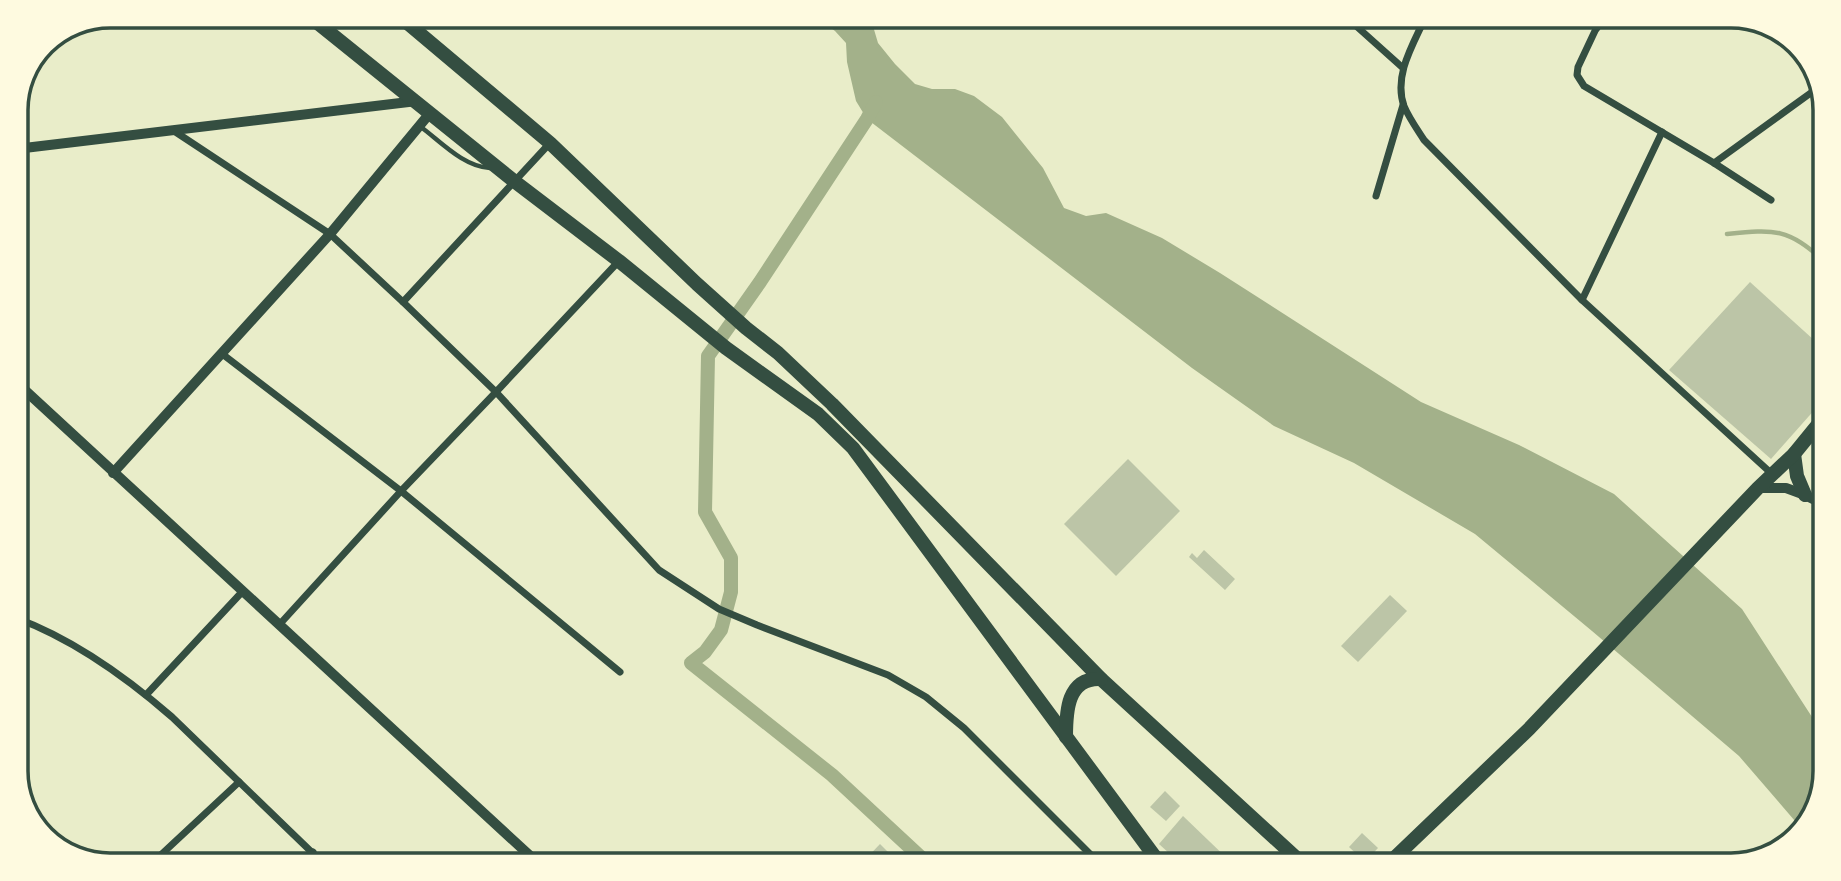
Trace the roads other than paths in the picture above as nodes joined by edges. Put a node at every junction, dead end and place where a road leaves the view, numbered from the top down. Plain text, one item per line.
1 (324, 28) edge
2 (413, 28) edge
3 (1358, 28) edge
4 (1421, 28) edge
5 (1597, 28) edge
6 (1403, 68) junction
7 (1811, 93) edge
8 (417, 101) junction
9 (1403, 104) junction
10 (430, 113) junction
11 (419, 126) junction
12 (174, 131) junction
13 (1662, 132) junction
14 (551, 143) junction
15 (28, 148) edge
16 (1714, 163) junction
17 (498, 168) junction
18 (514, 181) junction
19 (1376, 196) dead end
20 (1771, 200) dead end
21 (330, 234) junction
22 (619, 261) junction
23 (1582, 300) junction
24 (404, 302) junction
25 (221, 353) junction
26 (28, 393) edge
27 (496, 393) junction
28 (1813, 431) edge
29 (1794, 454) junction
30 (113, 473) junction
31 (1772, 474) junction
32 (1758, 488) junction
33 (401, 491) junction
34 (1805, 495) junction
35 (1813, 499) edge
36 (242, 592) junction
37 (28, 623) edge
38 (279, 625) junction
39 (620, 672) dead end
40 (1101, 679) junction
41 (146, 695) junction
42 (1066, 737) junction
43 (239, 782) junction
44 (313, 852) edge
45 (163, 853) edge
46 (527, 853) edge
47 (1089, 853) edge
48 (1149, 853) edge
49 (1291, 853) edge
50 (1400, 853) edge

1 - 8 main road
2 - 14 main road
3 - 6 street
4 - 6 street
5 - 13 street
6 - 9 street
7 - 16 street
8 - 10 main road
8 - 12 street
9 - 19 street
9 - 23 street
10 - 11 street
10 - 17 main road
11 - 17 lane
11 - 21 street
12 - 15 street
12 - 21 street
13 - 16 street
13 - 23 street
14 - 18 street
14 - 40 main road
16 - 20 street
17 - 18 main road
18 - 22 main road
18 - 24 street
21 - 24 street
21 - 25 street
22 - 27 street
22 - 42 main road
23 - 31 street
24 - 27 street
25 - 30 street
25 - 33 street
26 - 30 street
27 - 33 street
27 - 47 street
28 - 29 main road
29 - 31 main road
29 - 34 main road
30 - 36 street
31 - 32 main road
32 - 34 street
32 - 50 main road
33 - 38 street
33 - 39 street
34 - 35 street
36 - 38 street
36 - 41 street
37 - 41 street
38 - 46 street
40 - 42 main road
40 - 49 main road
41 - 43 street
42 - 48 main road
43 - 44 street
43 - 45 street

